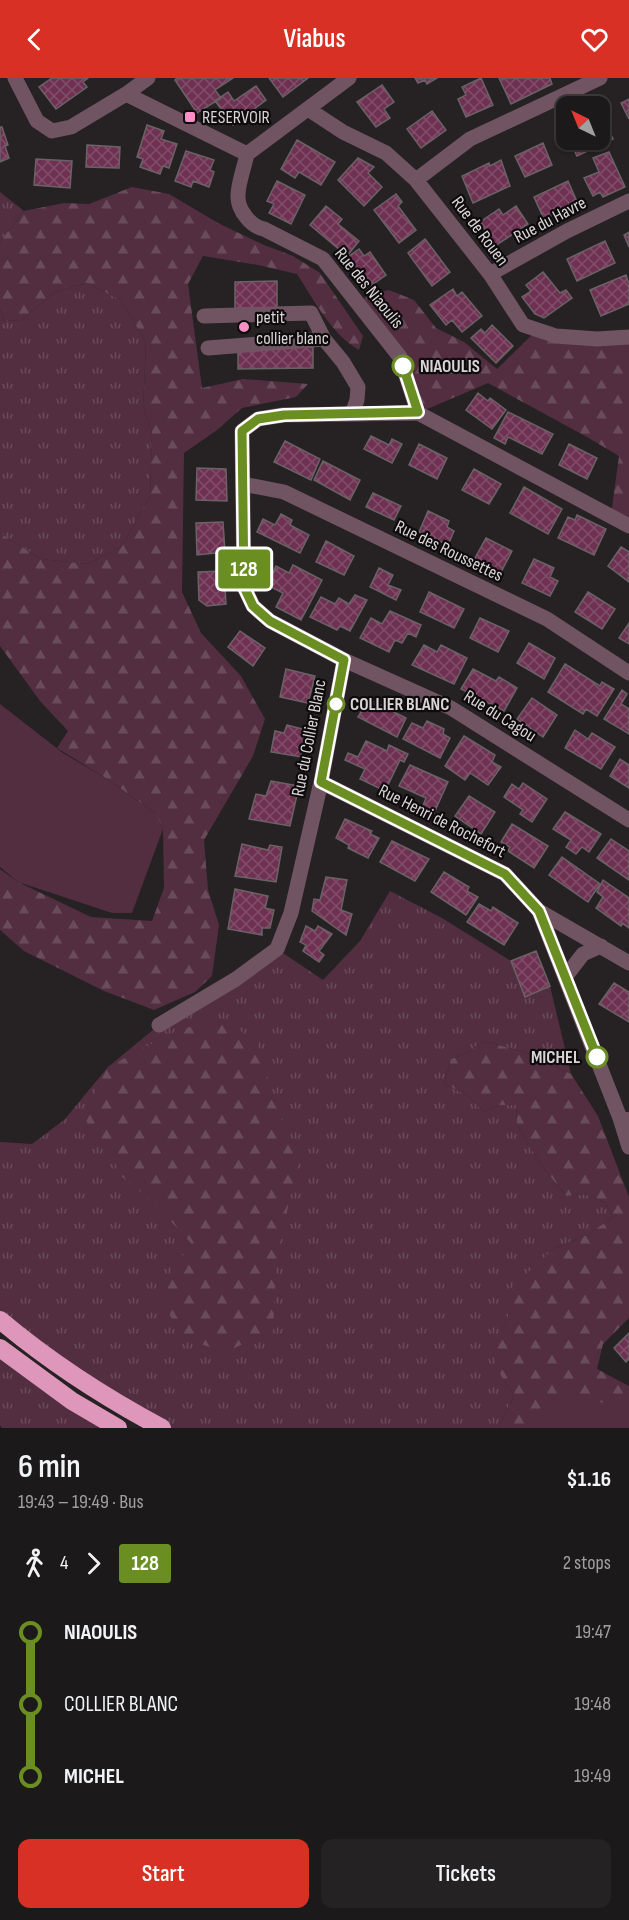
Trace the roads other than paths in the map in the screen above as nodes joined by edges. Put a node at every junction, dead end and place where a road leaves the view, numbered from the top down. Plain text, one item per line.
1 (15, 78) edge
2 (148, 78) edge
3 (350, 78) edge
4 (600, 78) edge
5 (126, 94) junction
6 (308, 109) junction
7 (248, 154) junction
8 (416, 180) junction
9 (629, 201) edge
10 (490, 274) junction
11 (204, 316) dead end
12 (629, 337) edge
13 (324, 339) junction
14 (207, 348) dead end
15 (418, 412) junction
16 (352, 414) junction
17 (243, 484) junction
18 (629, 526) edge
19 (344, 660) junction
20 (629, 673) edge
21 (321, 782) junction
22 (629, 820) edge
23 (539, 911) junction
24 (601, 946) junction
25 (629, 963) edge
26 (566, 976) junction
27 (159, 1025) dead end
28 (624, 1119) edge
29 (629, 1147) edge
30 (0, 1320) edge
31 (0, 1348) edge
32 (118, 1428) edge
33 (162, 1428) edge

1 - 5 street
2 - 5 street
3 - 6 street
4 - 8 street
5 - 7 street
6 - 7 street
6 - 8 street, Rue de Rouen
7 - 15 street, Rue des Niaoulis
8 - 10 street, Rue de Rouen
9 - 10 street, Rue du Havre
10 - 12 street, Rue de Rouen
11 - 13 street
13 - 14 street
13 - 16 street
15 - 16 street, Rue du Collier Blanc
15 - 18 street
16 - 17 street, Rue du Collier Blanc
17 - 19 street, Rue du Collier Blanc
17 - 20 street, Rue des Roussettes
19 - 21 street, Rue du Collier Blanc
19 - 22 street, Rue du Cagou
21 - 23 street, Rue Henri de Rochefort
21 - 27 street, Rue du Collier Blanc
23 - 24 street, Rue Henri de Rochefort
23 - 26 street
24 - 25 street, Rue Henri de Rochefort
24 - 26 street
26 - 28 street
28 - 29 street
30 - 33 highway
31 - 32 highway

